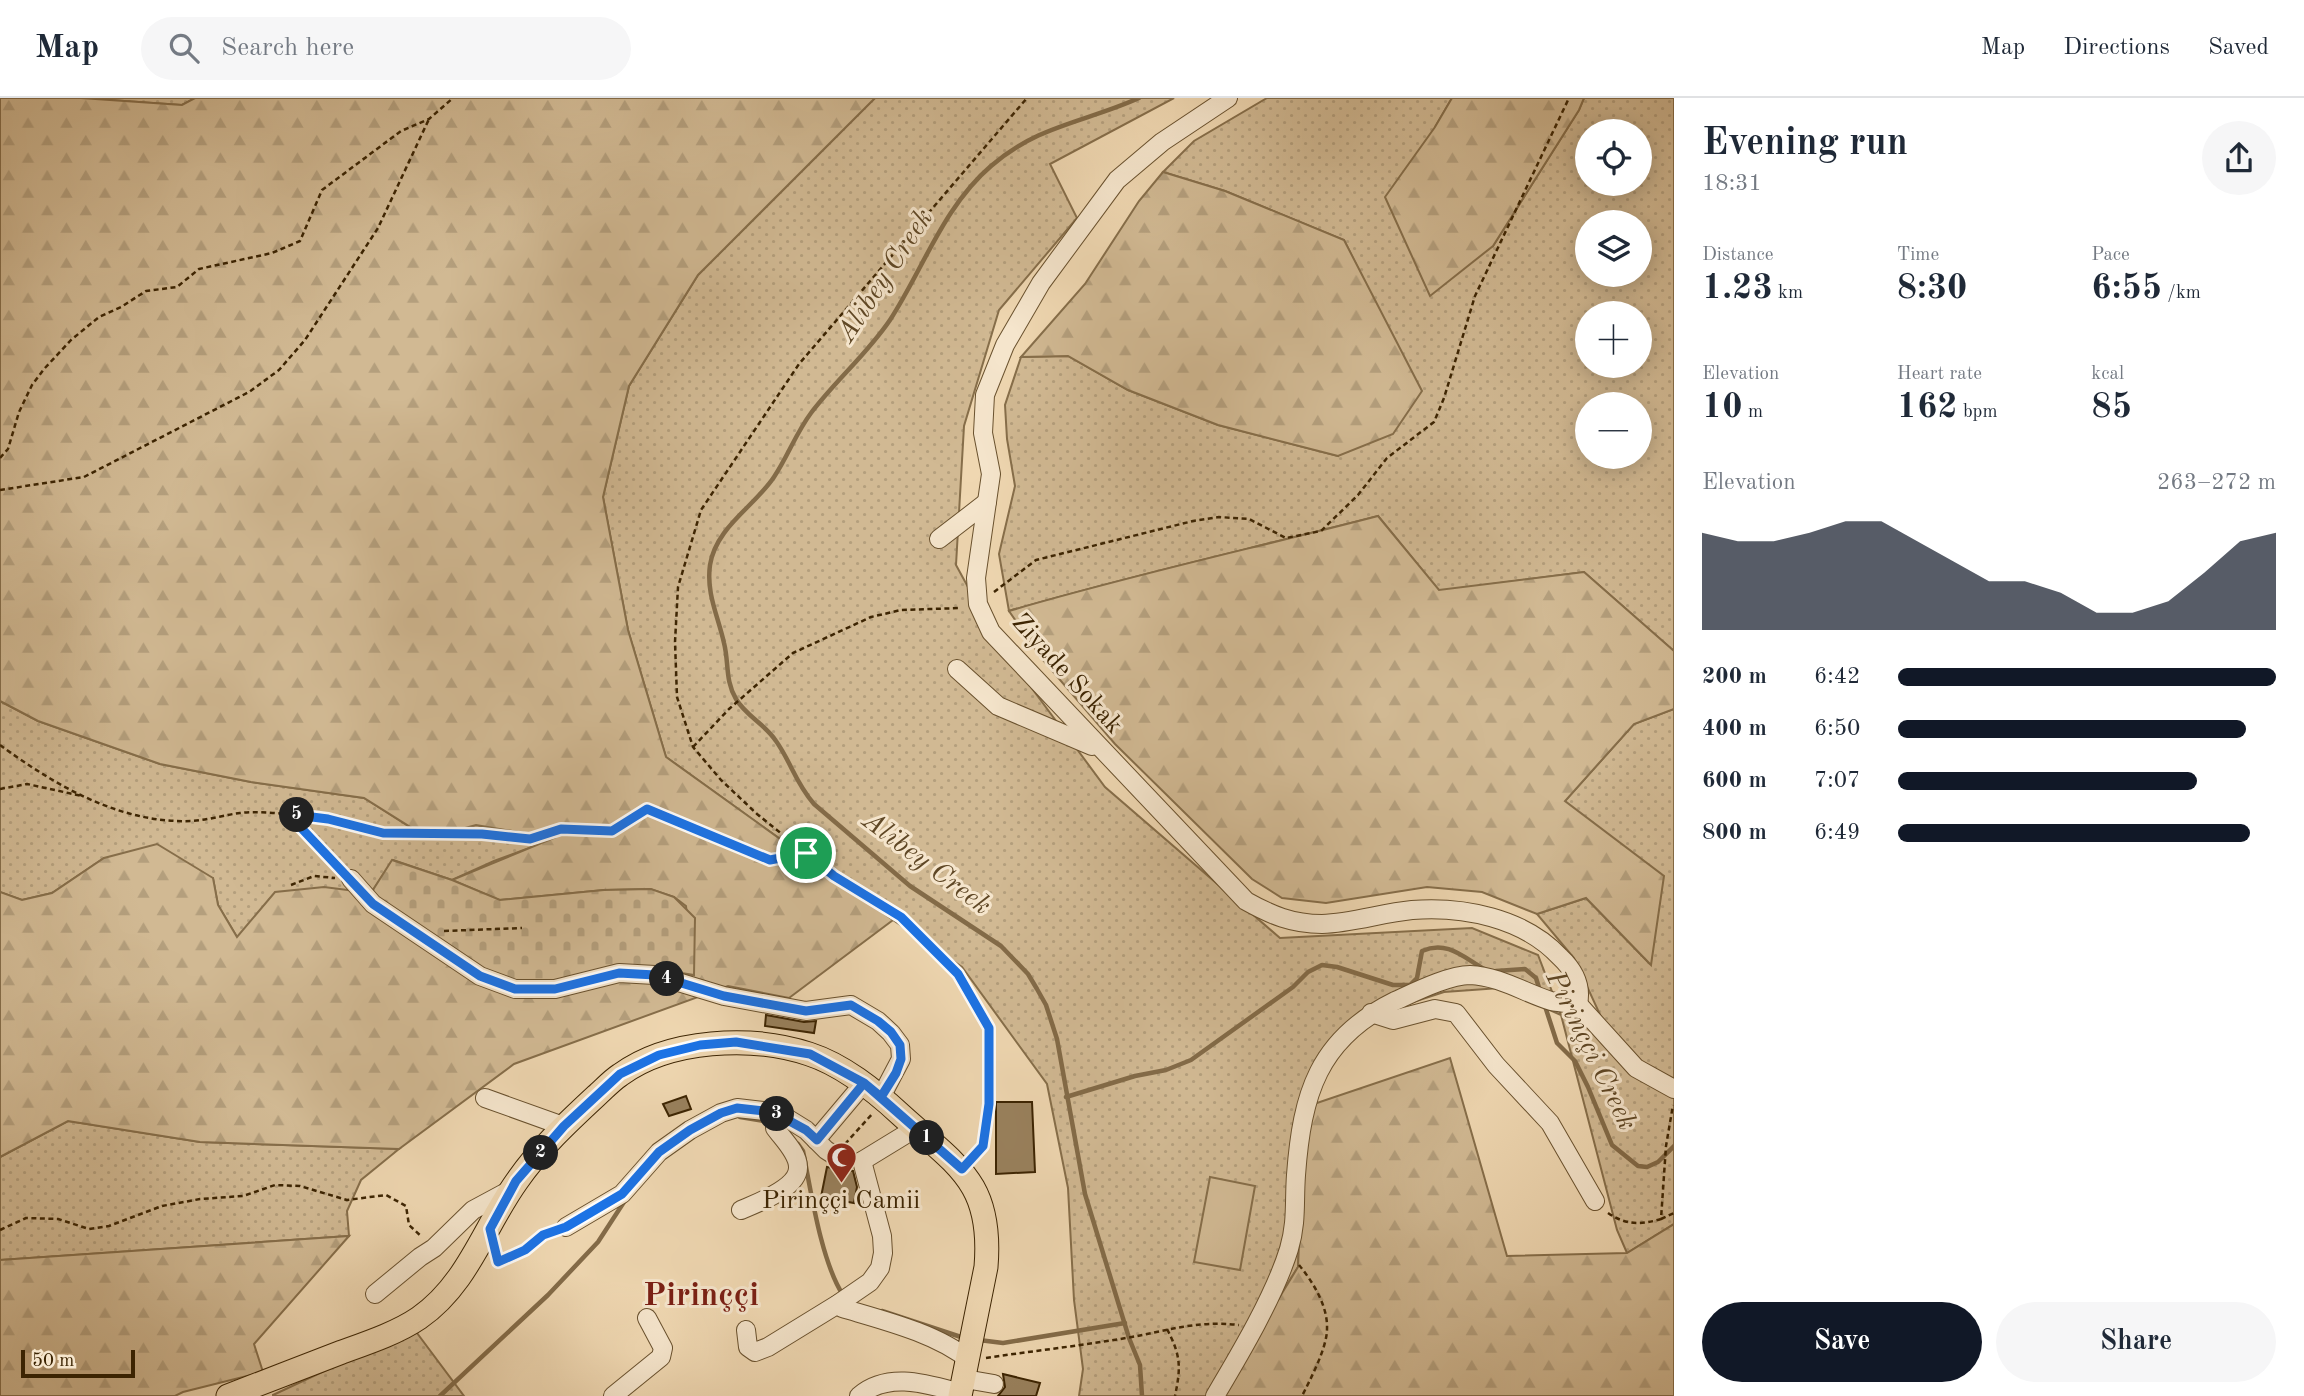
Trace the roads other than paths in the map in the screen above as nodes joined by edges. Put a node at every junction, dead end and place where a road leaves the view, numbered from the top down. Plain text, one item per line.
1 (1228, 98) edge
2 (986, 502) junction
3 (939, 539) dead end
4 (957, 669) dead end
5 (1100, 750) junction
6 (351, 879) road end
7 (1578, 1004) junction
8 (1371, 1013) junction
9 (1674, 1089) edge
10 (877, 1093) junction
11 (485, 1098) dead end
12 (785, 1117) junction
13 (564, 1126) junction
14 (916, 1128) junction
15 (817, 1140) junction
16 (847, 1155) junction
17 (512, 1189) junction
18 (1595, 1201) road end
19 (741, 1210) dead end
20 (566, 1227) road end
21 (374, 1294) dead end
22 (838, 1304) junction
23 (647, 1318) dead end
24 (746, 1330) dead end
25 (967, 1368) edge
26 (994, 1384) dead end
27 (228, 1396) edge
28 (613, 1396) edge
29 (859, 1396) edge
30 (1215, 1396) edge

1 - 2 street, Ziyade Sokak
2 - 3 street
2 - 5 street, Ziyade Sokak
4 - 5 street
5 - 7 street, Ziyade Sokak
6 - 10 street
7 - 8 street
7 - 9 street
8 - 18 street
8 - 30 street
10 - 13 main road
10 - 14 main road
10 - 15 street
11 - 13 street
12 - 15 street
12 - 19 street
12 - 20 street
13 - 17 main road
14 - 16 street
14 - 25 main road
15 - 16 street
16 - 22 street
17 - 21 street
17 - 27 main road
22 - 24 street
22 - 25 street
23 - 28 street
25 - 26 street
25 - 29 street

